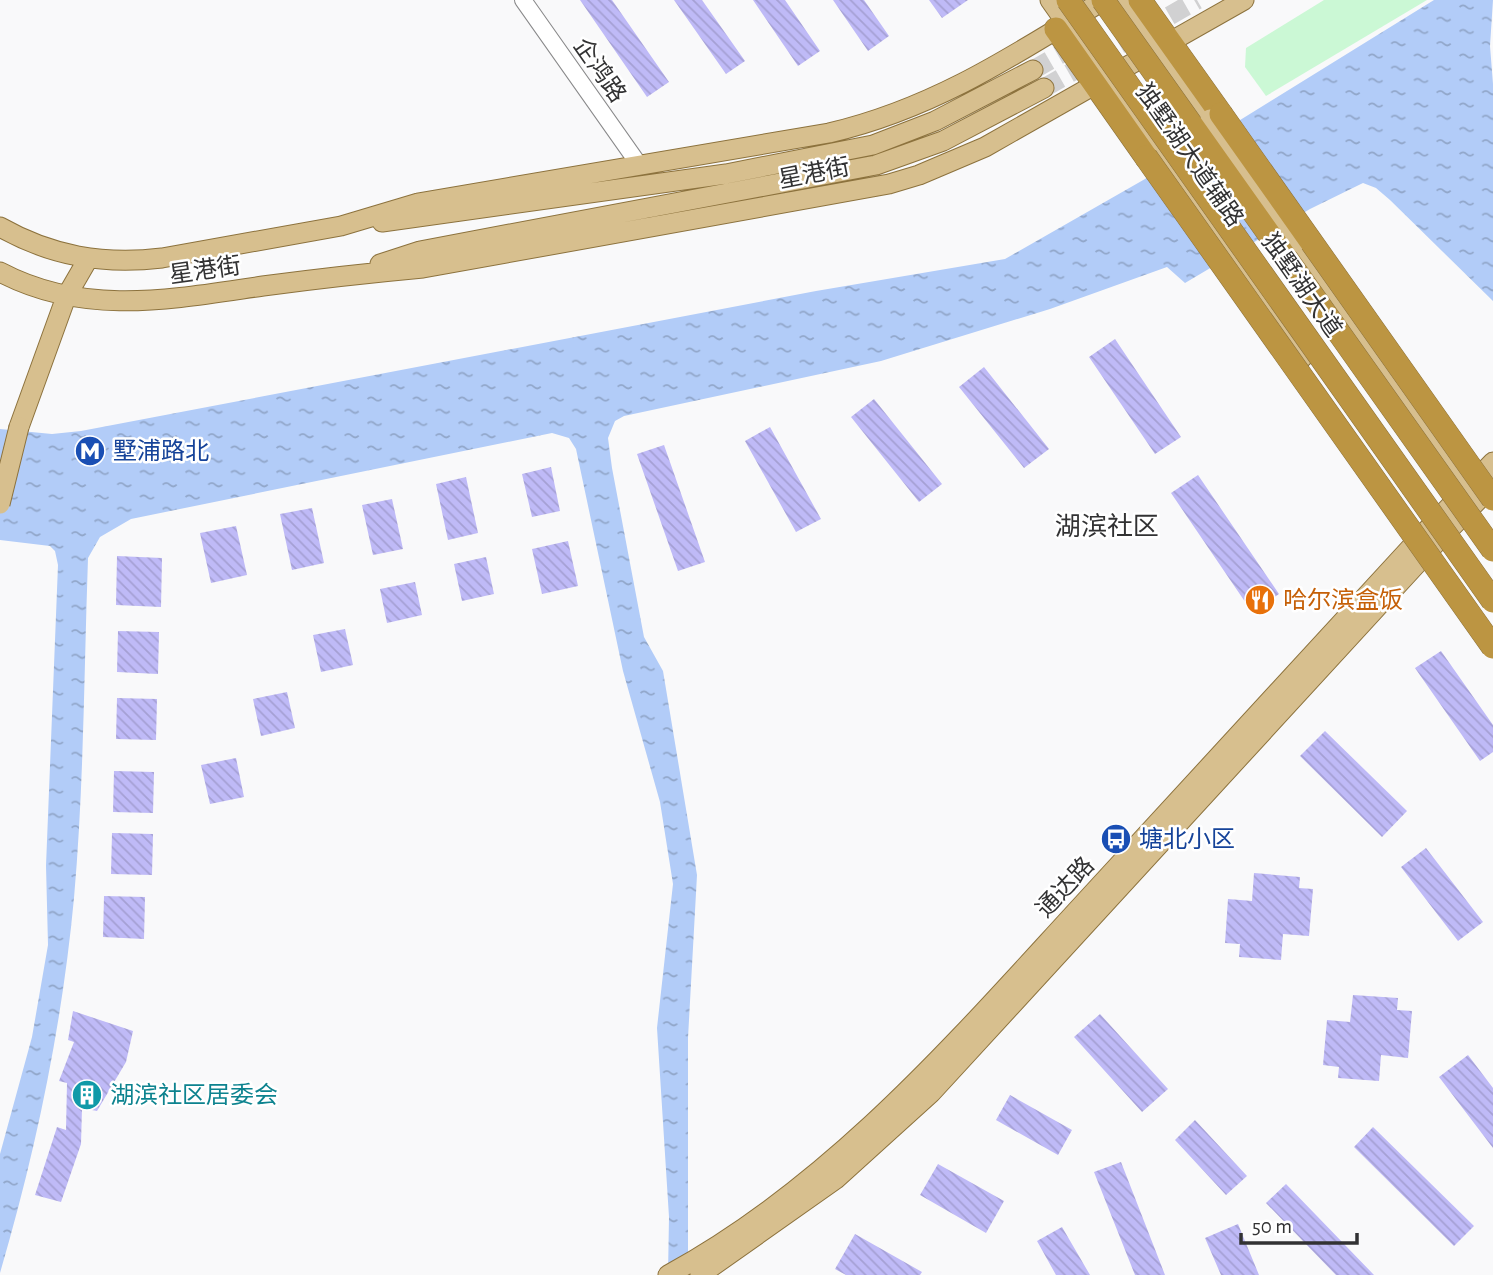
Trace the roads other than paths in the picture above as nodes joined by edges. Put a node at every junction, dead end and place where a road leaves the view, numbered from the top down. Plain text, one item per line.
1 (523, 0) edge
2 (1050, 0) edge
3 (1068, 0) edge
4 (1104, 0) edge
5 (1123, 0) edge
6 (1140, 0) edge
7 (1244, 0) edge
8 (1061, 26) junction
9 (1164, 46) junction
10 (1033, 70) tunnel mouth
11 (1101, 82) junction
12 (1044, 88) tunnel mouth
13 (1216, 117) junction
14 (1153, 157) junction
15 (640, 166) junction
16 (341, 226) junction
17 (0, 227) edge
18 (88, 259) junction
19 (0, 272) edge
20 (352, 274) junction
21 (65, 297) junction
22 (1493, 462) edge
23 (1493, 485) edge
24 (1480, 495) edge
25 (0, 504) edge
26 (1429, 538) junction
27 (1493, 550) edge
28 (1493, 601) edge
29 (1493, 647) edge
30 (695, 1269) edge
31 (668, 1275) edge

1 - 15 street, 企鸿路
2 - 8 main road
3 - 28 highway, 独墅湖大道, bridge
4 - 8 main road, 星港街
4 - 27 highway, 独墅湖大道, bridge
5 - 9 main road, 独墅湖大道辅路
6 - 9 highway
7 - 9 main road, 星港街
8 - 11 highway
8 - 15 main road, 星港街
9 - 11 main road, 星港街
9 - 13 highway
10 - 16 main road, 星港街
11 - 14 highway
11 - 20 main road, 星港街
12 - 20 main road, 星港街
13 - 24 highway, bridge
13 - 24 main road, 独墅湖大道辅路, bridge
14 - 26 main road, 独墅湖大道辅路
14 - 29 highway, bridge
15 - 16 main road, 星港街
16 - 18 main road, 星港街
17 - 18 main road, 星港街
18 - 21 main road
19 - 21 main road, 星港街
20 - 21 main road, 星港街
21 - 25 main road, bridge
22 - 24 main road, 通达路
23 - 24 main road, 通达路
24 - 26 main road, 通达路
26 - 30 main road, 通达路
30 - 31 main road, 通达路

